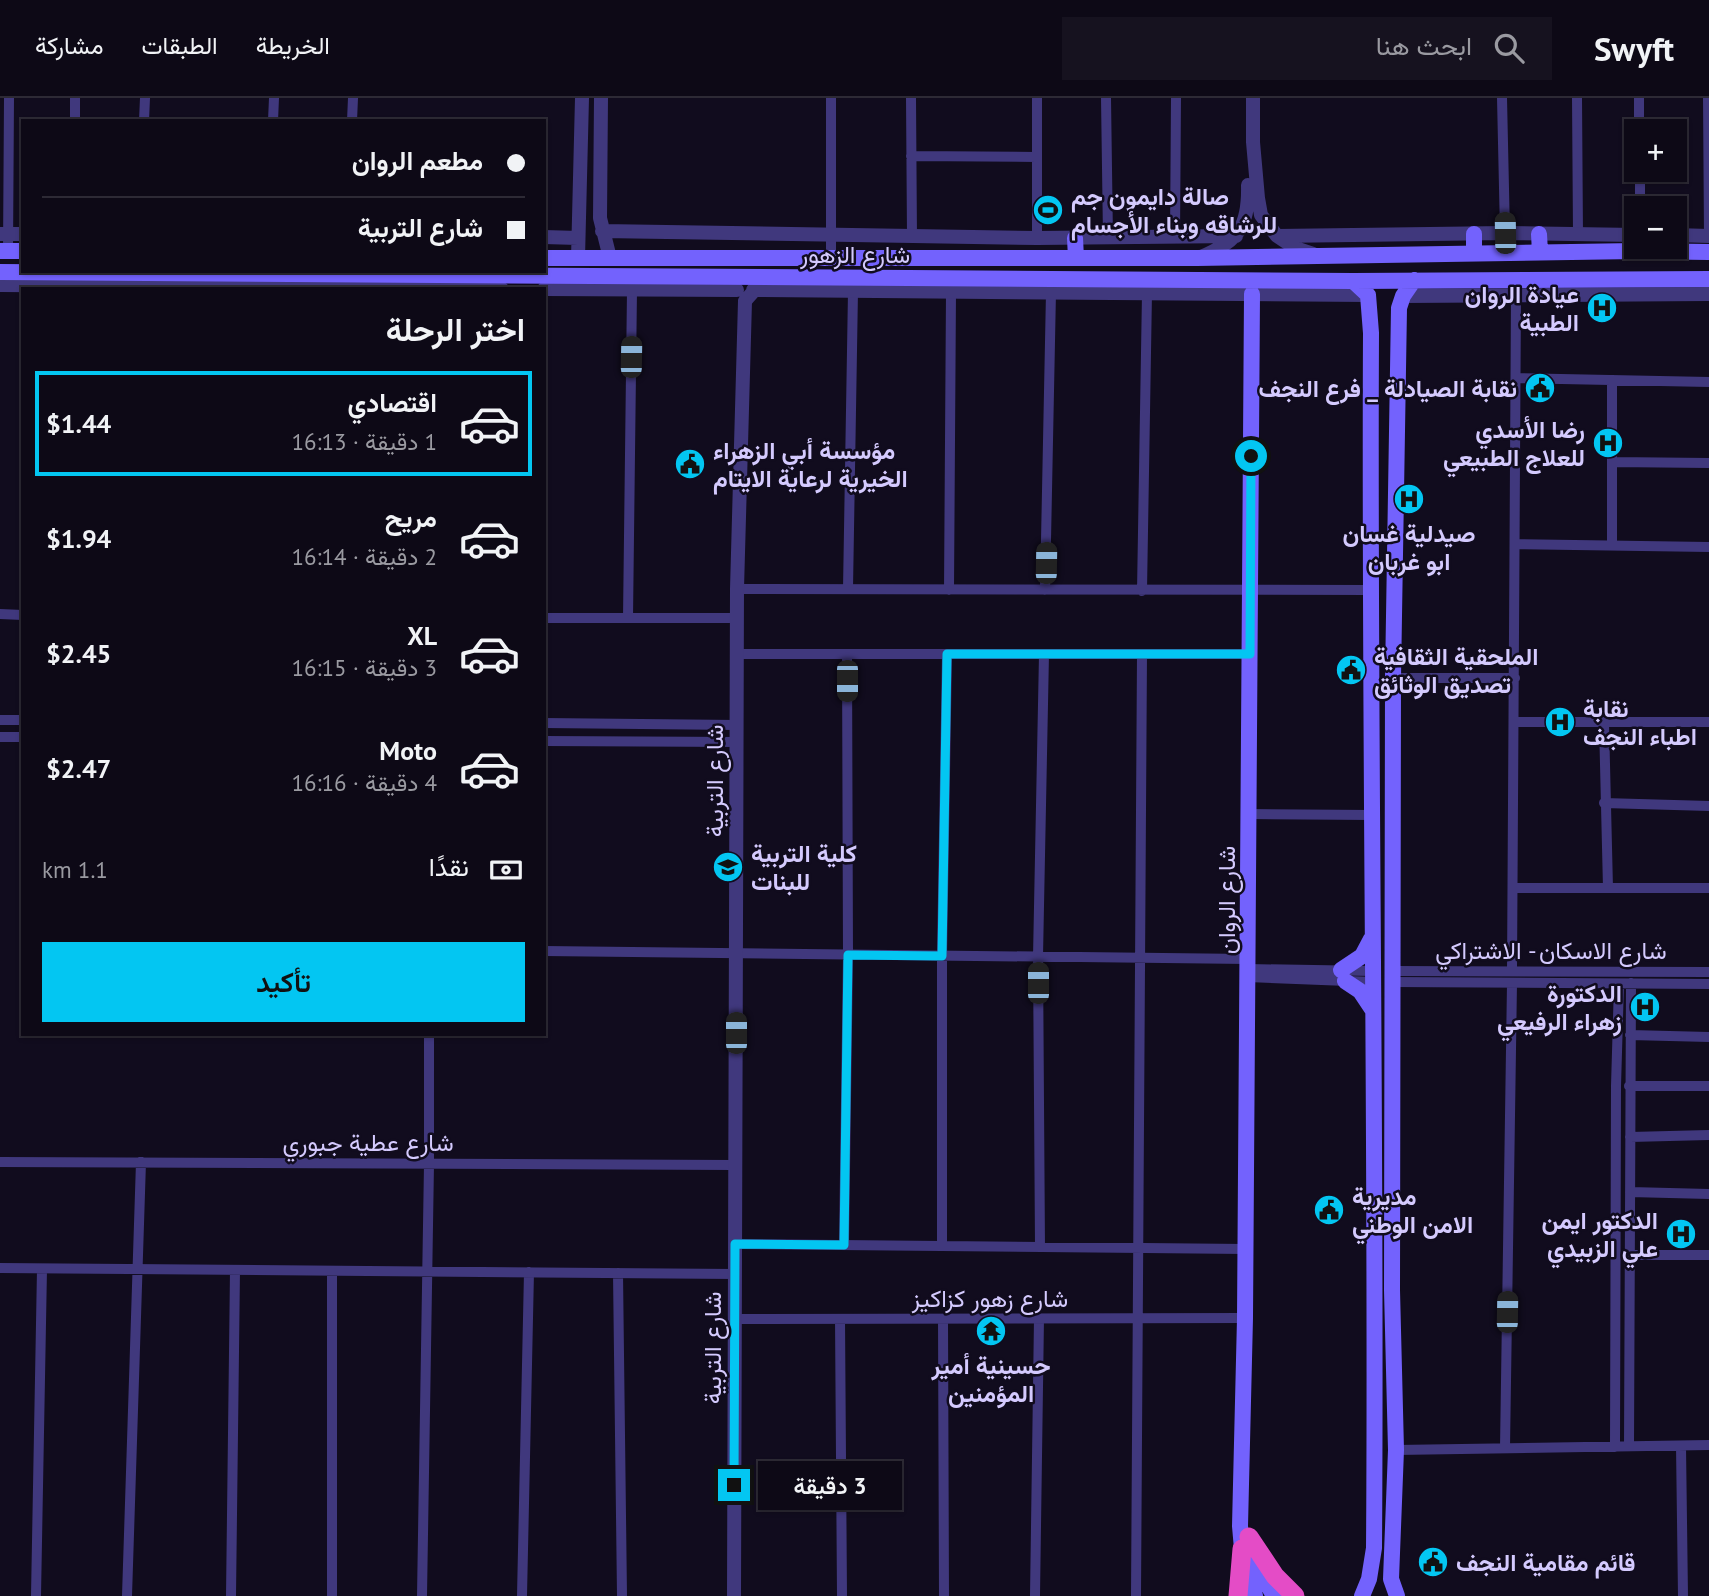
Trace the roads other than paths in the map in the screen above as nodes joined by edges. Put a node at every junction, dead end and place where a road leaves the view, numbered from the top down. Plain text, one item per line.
1 (9, 98) edge
2 (75, 98) edge
3 (145, 98) edge
4 (274, 98) edge
5 (353, 98) edge
6 (582, 98) edge
7 (601, 98) edge
8 (831, 98) edge
9 (911, 98) edge
10 (1037, 98) edge
11 (1105, 98) edge
12 (1176, 98) edge
13 (1253, 98) edge
14 (1502, 98) edge
15 (1577, 98) edge
16 (1639, 98) edge
17 (1708, 98) edge
18 (75, 119) edge
19 (144, 119) edge
20 (273, 119) edge
21 (352, 119) edge
22 (1639, 119) edge
23 (1253, 142) junction
24 (911, 156) junction
25 (1037, 157) junction
26 (1708, 162) edge
27 (602, 231) junction
28 (1505, 233) junction
29 (10, 234) edge
30 (1474, 234) junction
31 (1539, 234) junction
32 (1578, 234) junction
33 (1624, 235) edge
34 (1687, 235) edge
35 (830, 236) junction
36 (1236, 236) junction
37 (1277, 236) junction
38 (1709, 236) edge
39 (546, 237) edge
40 (912, 237) junction
41 (1175, 237) junction
42 (578, 238) junction
43 (1037, 238) junction
44 (1075, 238) junction
45 (1108, 238) junction
46 (10, 251) edge
47 (1613, 251) junction
48 (1624, 251) edge
49 (1540, 252) junction
50 (1687, 252) edge
51 (1709, 252) edge
52 (1474, 253) junction
53 (1321, 255) junction
54 (546, 258) edge
55 (578, 258) junction
56 (610, 258) junction
57 (831, 258) junction
58 (1076, 258) junction
59 (1198, 258) junction
60 (907, 259) junction
61 (938, 259) junction
62 (1653, 259) edge
63 (0, 272) edge
64 (295, 273) edge
65 (717, 277) junction
66 (766, 277) junction
67 (910, 277) junction
68 (940, 278) junction
69 (96, 279) junction
70 (1614, 279) junction
71 (1662, 279) junction
72 (1709, 279) edge
73 (333, 280) edge
74 (1353, 281) junction
75 (1414, 281) junction
76 (474, 282) edge
77 (0, 285) edge
78 (1186, 286) junction
79 (43, 287) edge
80 (136, 287) edge
81 (250, 287) edge
82 (424, 287) edge
83 (443, 287) edge
84 (494, 287) edge
85 (546, 289) edge
86 (632, 289) junction
87 (853, 291) junction
88 (951, 292) junction
89 (1051, 292) junction
90 (1147, 293) junction
91 (745, 294) junction
92 (1252, 294) junction
93 (1516, 294) junction
94 (1709, 294) edge
95 (1368, 295) junction
96 (1403, 296) junction
97 (1398, 372) junction
98 (1371, 373) junction
99 (1517, 378) junction
100 (1612, 380) junction
101 (1709, 382) edge
102 (1612, 462) junction
103 (1709, 463) edge
104 (1515, 544) junction
105 (1612, 545) junction
106 (1709, 547) edge
107 (737, 589) junction
108 (848, 589) junction
109 (949, 590) junction
110 (1045, 590) junction
111 (1370, 590) junction
112 (1142, 591) junction
113 (1251, 591) junction
114 (0, 614) edge
115 (21, 615) edge
116 (546, 618) edge
117 (628, 618) junction
118 (737, 618) junction
119 (737, 654) junction
120 (847, 654) junction
121 (947, 654) junction
122 (1044, 654) junction
123 (1142, 654) junction
124 (1250, 654) junction
125 (1392, 678) junction
126 (1515, 678) junction
127 (0, 720) edge
128 (21, 720) edge
129 (1515, 722) junction
130 (1709, 722) edge
131 (546, 723) edge
132 (1604, 723) junction
133 (737, 725) junction
134 (0, 737) edge
135 (21, 737) edge
136 (546, 741) edge
137 (738, 742) junction
138 (1604, 803) junction
139 (1709, 806) edge
140 (1249, 814) junction
141 (1372, 815) junction
142 (1372, 883) junction
143 (1392, 883) junction
144 (1513, 888) junction
145 (1608, 888) junction
146 (1709, 888) edge
147 (1372, 933) junction
148 (546, 951) edge
149 (736, 953) junction
150 (848, 955) junction
151 (942, 956) junction
152 (1038, 957) junction
153 (1140, 958) junction
154 (1248, 969) junction
155 (1512, 971) junction
156 (1573, 971) junction
157 (1709, 972) edge
158 (1343, 976) junction
159 (1373, 976) junction
160 (1393, 977) junction
161 (1625, 983) junction
162 (1512, 984) junction
163 (1573, 984) junction
164 (1709, 984) edge
165 (1374, 1013) junction
166 (1630, 1035) junction
167 (429, 1036) edge
168 (1709, 1037) edge
169 (1629, 1086) junction
170 (1709, 1086) edge
171 (1709, 1135) edge
172 (1630, 1137) junction
173 (0, 1162) edge
174 (141, 1162) junction
175 (429, 1164) junction
176 (735, 1165) junction
177 (1630, 1192) junction
178 (1709, 1194) edge
179 (735, 1244) junction
180 (844, 1245) junction
181 (942, 1246) junction
182 (1040, 1247) junction
183 (1139, 1248) junction
184 (1246, 1249) junction
185 (1629, 1255) junction
186 (1709, 1255) edge
187 (0, 1268) edge
188 (42, 1269) junction
189 (139, 1269) junction
190 (235, 1270) junction
191 (332, 1271) junction
192 (427, 1272) junction
193 (529, 1272) junction
194 (618, 1273) junction
195 (735, 1274) junction
196 (1384, 1290) junction
197 (1039, 1318) junction
198 (1245, 1318) junction
199 (735, 1319) junction
200 (840, 1319) junction
201 (943, 1319) junction
202 (1137, 1320) junction
203 (1709, 1445) edge
204 (1629, 1446) junction
205 (1681, 1446) junction
206 (1615, 1447) junction
207 (1506, 1448) junction
208 (1396, 1450) junction
209 (1245, 1543) junction
210 (36, 1596) edge
211 (127, 1596) edge
212 (231, 1596) edge
213 (332, 1596) edge
214 (422, 1596) edge
215 (522, 1596) edge
216 (622, 1596) edge
217 (734, 1596) edge
218 (842, 1596) edge
219 (944, 1596) edge
220 (1035, 1596) edge
221 (1136, 1596) edge
222 (1238, 1596) edge
223 (1255, 1596) edge
224 (1274, 1596) edge
225 (1295, 1596) edge
226 (1362, 1596) edge
227 (1397, 1596) edge
228 (1683, 1596) edge

1 - 29 street
2 - 18 street
3 - 19 street
4 - 20 street
5 - 21 street
6 - 42 street
7 - 27 street
8 - 35 street
9 - 24 street
10 - 25 street
11 - 45 street
12 - 41 street
13 - 23 street
14 - 28 street
15 - 32 street
16 - 22 street
17 - 26 street
23 - 36 street
23 - 37 street
24 - 25 street
24 - 40 street
25 - 43 street
26 - 38 street
27 - 35 street
27 - 56 street
28 - 30 street
28 - 31 street
29 - 46 street
30 - 37 street
30 - 52 main road
31 - 32 street
31 - 49 main road
32 - 33 street
34 - 38 street
35 - 40 street
35 - 57 street
36 - 41 street
36 - 59 street
37 - 53 street
39 - 42 street
40 - 43 street
41 - 45 street
42 - 55 street
43 - 44 street
44 - 45 street
44 - 58 main road
47 - 48 main road, شارع الزهور
47 - 49 main road, شارع الزهور
47 - 70 main road
49 - 52 main road, شارع الزهور
50 - 51 main road, شارع الزهور
52 - 53 main road, شارع الزهور
53 - 59 main road, شارع الزهور
54 - 55 main road, شارع الزهور
55 - 56 main road, شارع الزهور
56 - 57 main road, شارع الزهور
57 - 60 main road, شارع الزهور
58 - 59 main road, شارع الزهور
58 - 61 main road, شارع الزهور
60 - 61 main road, شارع الزهور
60 - 67 main road
61 - 68 main road
62 - 71 main road
63 - 69 main road, شارع الزهور
64 - 69 main road, شارع الزهور
64 - 73 main road, شارع الزهور
65 - 66 main road, شارع الزهور
65 - 76 main road, شارع الزهور
65 - 91 street
66 - 67 main road, شارع الزهور
66 - 91 street
67 - 68 main road, شارع الزهور
68 - 78 main road, شارع الزهور
69 - 79 street
69 - 80 street
70 - 71 main road, شارع الزهور
70 - 75 main road, شارع الزهور
71 - 72 main road, شارع الزهور
73 - 76 main road, شارع الزهور
73 - 81 street
73 - 82 street
74 - 75 main road, شارع الزهور
74 - 78 main road, شارع الزهور
74 - 95 main road
75 - 96 main road
76 - 83 street
76 - 84 street
77 - 79 street
78 - 90 street
78 - 92 street
85 - 86 street
86 - 91 street
86 - 117 street
87 - 88 street
87 - 91 street
87 - 108 street
88 - 89 street
88 - 109 street
89 - 90 street
89 - 110 street
90 - 112 street
91 - 107 street, شارع التربية
92 - 95 street
92 - 113 main road, شارع الروان
93 - 94 street
93 - 96 street
93 - 99 street
95 - 98 main road
96 - 97 main road
97 - 98 main road
97 - 125 main road
98 - 111 main road
99 - 100 street
99 - 104 street
100 - 101 street
100 - 102 street
102 - 103 street
102 - 105 street
104 - 105 street
104 - 126 street
105 - 106 street
107 - 108 street
107 - 118 street, شارع التربية
108 - 109 street
109 - 110 street
110 - 112 street
111 - 113 street
111 - 141 main road
112 - 113 street
113 - 124 main road, شارع الروان
114 - 115 street
116 - 117 street
117 - 118 street
118 - 119 street, شارع التربية
119 - 120 street
119 - 133 street, شارع التربية
120 - 121 street
120 - 150 street
121 - 122 street
121 - 151 street
122 - 123 street
122 - 152 street
123 - 124 street
123 - 153 street
124 - 140 main road, شارع الروان
125 - 126 street
125 - 143 main road
126 - 129 street
127 - 128 street
129 - 132 street
129 - 144 street
130 - 132 street
131 - 133 street
132 - 138 street
133 - 137 street, شارع التربية
134 - 135 street
136 - 137 street
137 - 149 street, شارع التربية
138 - 139 street
138 - 145 street
140 - 141 street
140 - 154 main road, شارع الروان
141 - 142 main road
142 - 143 main road
142 - 147 main road
143 - 160 main road
144 - 145 street
144 - 155 street
145 - 146 street
147 - 158 main road
147 - 159 main road
148 - 149 street
149 - 150 street
149 - 176 street, شارع التربية
150 - 151 street
150 - 180 street
151 - 152 street
151 - 181 street
152 - 153 street
152 - 182 street
153 - 154 street
153 - 183 street
154 - 158 street
154 - 184 main road, شارع الروان
155 - 156 street, شارع الاسكان - الاشتراكي
155 - 160 street, شارع الاسكان - الاشتراكي
156 - 157 street, شارع الاسكان - الاشتراكي
156 - 163 street
158 - 159 street
158 - 165 main road
159 - 165 main road
160 - 162 street, شارع الاسكان - الاشتراكي
160 - 196 main road
161 - 163 street, شارع الاسكان - الاشتراكي
161 - 164 street, شارع الاسكان - الاشتراكي
161 - 166 street
161 - 206 street
162 - 163 street, شارع الاسكان - الاشتراكي
162 - 207 street
165 - 196 main road
166 - 168 street
166 - 169 street
167 - 175 street
169 - 170 street
169 - 172 street
171 - 172 street
172 - 177 street
173 - 174 street, شارع عطية جبوري
174 - 175 street, شارع عطية جبوري
174 - 189 street
175 - 176 street, شارع عطية جبوري
175 - 192 street
176 - 179 street, شارع التربية
177 - 178 street
177 - 185 street
179 - 180 street
179 - 195 street, شارع التربية
180 - 181 street
181 - 182 street
182 - 183 street
183 - 184 street
183 - 202 street
184 - 198 main road, شارع الروان
185 - 186 street
185 - 204 street
187 - 188 street
188 - 189 street
188 - 210 street
189 - 190 street
189 - 211 street
190 - 191 street
190 - 212 street
191 - 192 street
191 - 213 street
192 - 193 street
192 - 214 street
193 - 194 street
193 - 215 street
194 - 195 street
194 - 216 street
195 - 199 street, شارع التربية
196 - 208 main road
196 - 226 main road
197 - 201 street, شارع زهور كزاكيز
197 - 202 street, شارع زهور كزاكيز
197 - 220 street
198 - 202 street, شارع زهور كزاكيز
198 - 209 main road, شارع الروان
199 - 200 street, شارع زهور كزاكيز
199 - 217 street, شارع التربية
200 - 201 street, شارع زهور كزاكيز
200 - 218 street
201 - 219 street
202 - 221 street
203 - 205 street
204 - 205 street
204 - 206 street
205 - 228 street
206 - 207 street
207 - 208 street
208 - 227 main road
209 - 222 highway
209 - 223 main road, شارع الروان
209 - 224 main road, شارع الروان
209 - 225 highway

